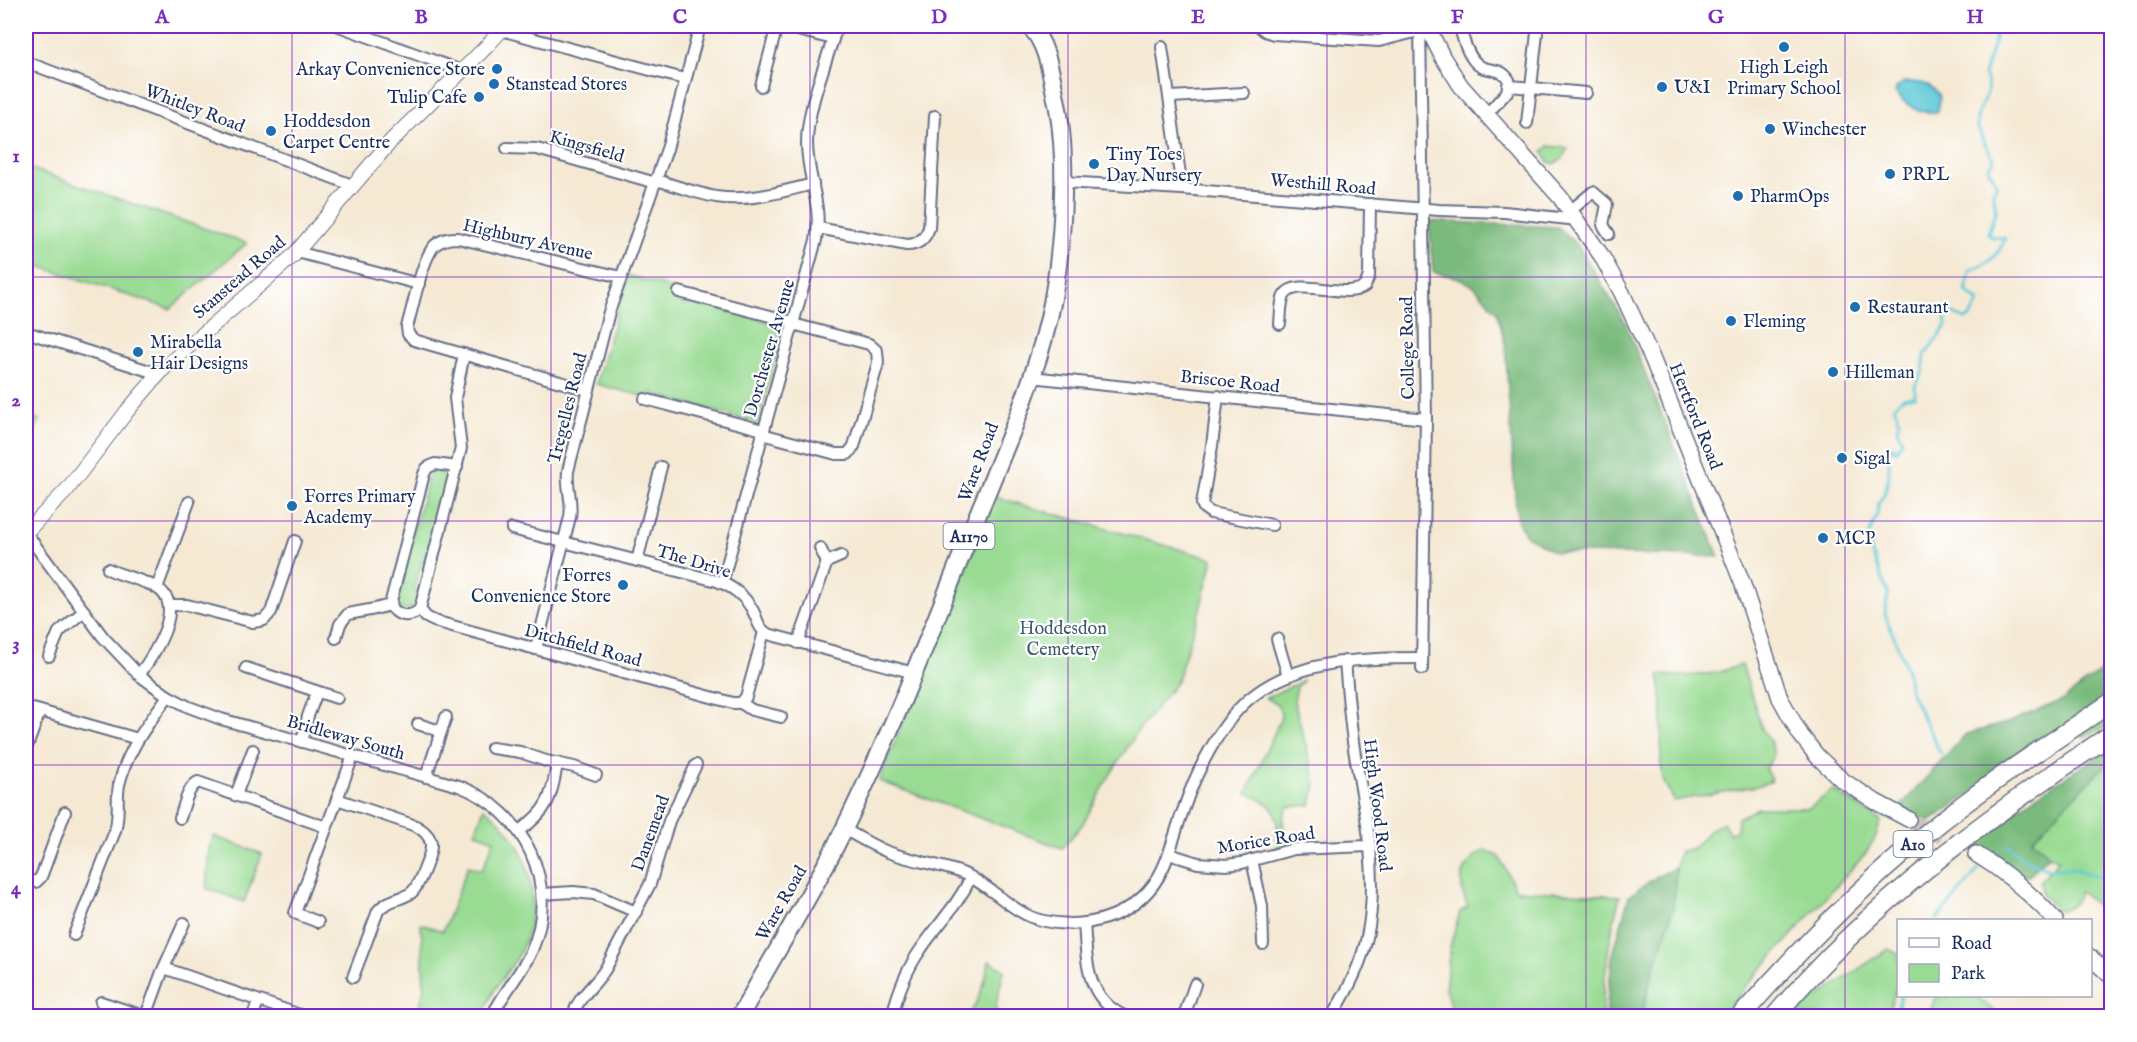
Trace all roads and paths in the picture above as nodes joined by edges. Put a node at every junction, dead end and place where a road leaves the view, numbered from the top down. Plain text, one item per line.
1 (339, 26) edge
2 (700, 26) edge
3 (777, 26) edge
4 (782, 26) edge
5 (837, 26) edge
6 (1002, 26) edge
7 (1028, 26) edge
8 (1259, 26) edge
9 (1422, 27) edge
10 (503, 28) edge
11 (1461, 31) dead end
12 (1537, 33) dead end
13 (833, 39) junction
14 (1162, 47) dead end
15 (1439, 49) junction
16 (1419, 57) junction
17 (26, 62) edge
18 (462, 71) junction
19 (684, 79) junction
20 (760, 86) dead end
21 (1510, 86) junction
22 (1531, 87) junction
23 (1244, 93) dead end
24 (1586, 93) dead end
25 (1170, 97) junction
26 (1486, 115) junction
27 (935, 116) dead end
28 (1527, 123) dead end
29 (507, 148) dead end
30 (657, 181) junction
31 (1064, 182) junction
32 (813, 184) junction
33 (352, 185) junction
34 (1182, 189) junction
35 (1370, 204) junction
36 (1421, 209) junction
37 (1574, 216) junction
38 (818, 228) junction
39 (1609, 234) dead end
40 (297, 252) junction
41 (621, 277) junction
42 (419, 284) junction
43 (679, 292) dead end
44 (793, 323) junction
45 (1280, 324) dead end
46 (26, 332) edge
47 (464, 354) junction
48 (159, 374) junction
49 (1031, 377) junction
50 (588, 390) junction
51 (1218, 396) junction
52 (645, 399) dead end
53 (1426, 419) junction
54 (763, 432) junction
55 (457, 467) junction
56 (661, 467) dead end
57 (189, 502) dead end
58 (1272, 525) dead end
59 (512, 529) dead end
60 (26, 533) edge
61 (295, 541) dead end
62 (563, 542) junction
63 (820, 548) dead end
64 (841, 556) dead end
65 (637, 561) junction
66 (827, 562) junction
67 (108, 569) dead end
68 (722, 583) junction
69 (157, 588) junction
70 (169, 605) junction
71 (390, 605) junction
72 (420, 609) junction
73 (84, 611) junction
74 (765, 632) junction
75 (336, 638) dead end
76 (1277, 639) dead end
77 (798, 643) junction
78 (536, 649) junction
79 (49, 656) dead end
80 (1345, 661) junction
81 (246, 668) dead end
82 (914, 673) junction
83 (139, 675) junction
84 (1288, 676) junction
85 (317, 692) junction
86 (168, 696) junction
87 (337, 698) dead end
88 (2112, 702) edge
89 (741, 703) junction
90 (26, 707) edge
91 (40, 711) junction
92 (446, 717) dead end
93 (781, 717) dead end
94 (418, 724) dead end
95 (440, 731) junction
96 (2112, 734) edge
97 (138, 739) junction
98 (302, 742) junction
99 (492, 748) dead end
100 (26, 749) edge
101 (253, 750) dead end
102 (353, 756) junction
103 (557, 763) junction
104 (696, 765) dead end
105 (596, 775) dead end
106 (426, 777) junction
107 (236, 795) junction
108 (337, 799) junction
109 (65, 812) dead end
110 (180, 818) dead end
111 (1908, 819) tunnel mouth
112 (326, 828) junction
113 (844, 829) junction
114 (519, 831) junction
115 (1370, 846) junction
116 (1169, 854) junction
117 (1976, 854) tunnel mouth
118 (1252, 861) junction
119 (970, 877) junction
120 (26, 879) edge
121 (542, 894) junction
122 (636, 912) junction
123 (2053, 919) edge
124 (318, 921) dead end
125 (184, 923) dead end
126 (1084, 923) junction
127 (74, 935) dead end
128 (1263, 944) dead end
129 (2092, 958) edge
130 (164, 968) junction
131 (2112, 977) edge
132 (353, 978) dead end
133 (1195, 984) dead end
134 (101, 1002) dead end
135 (258, 1002) junction
136 (144, 1017) edge
137 (253, 1017) edge
138 (303, 1017) edge
139 (492, 1017) edge
140 (573, 1017) edge
141 (741, 1017) edge
142 (892, 1017) edge
143 (1124, 1017) edge
144 (1184, 1017) edge
145 (1332, 1017) edge
146 (1741, 1017) edge
147 (1775, 1017) edge

1 - 18 street
2 - 19 street, Tregelles Road
3 - 20 street
4 - 13 street
5 - 13 street, Dorchester Avenue
6 - 7 street
7 - 31 main road, Ware Road / A1170
8 - 9 street
9 - 15 main road, Hertford Road
9 - 16 street, College Road
10 - 18 street, Stanstead Road
10 - 19 street
11 - 21 street
12 - 22 street
13 - 32 street, Dorchester Avenue
14 - 25 street
15 - 16 street
15 - 26 main road, Hertford Road
16 - 36 street, College Road
17 - 33 street, Whitley Road
18 - 33 street, Stanstead Road
19 - 30 street, Tregelles Road
21 - 22 street
21 - 26 street
22 - 24 street
22 - 28 street
23 - 25 street
25 - 34 street
26 - 37 main road, Hertford Road
27 - 38 street
29 - 30 street, Kingsfield
30 - 32 street, Kingsfield
30 - 41 street, Tregelles Road
31 - 34 street, Westhill Road
31 - 49 main road, Ware Road / A1170
32 - 38 street, Dorchester Avenue
33 - 40 street, Stanstead Road
34 - 35 street, Westhill Road
35 - 36 street, Westhill Road
35 - 45 street
36 - 37 street, Westhill Road
36 - 53 street, College Road
37 - 39 street
37 - 111 main road, Hertford Road
38 - 44 street, Dorchester Avenue
40 - 42 street
40 - 48 street, Stanstead Road
41 - 42 street, Highbury Avenue
41 - 50 street, Tregelles Road
42 - 47 street, Highbury Avenue
43 - 44 street
44 - 54 street, Dorchester Avenue
44 - 54 street
46 - 48 street
47 - 50 street
47 - 55 street
48 - 60 street, Stanstead Road
49 - 51 street, Briscoe Road
49 - 82 main road, Ware Road / A1170
50 - 62 street, Tregelles Road
51 - 53 street, Briscoe Road
51 - 58 street
52 - 54 street
53 - 80 street, College Road
54 - 68 street, Dorchester Avenue
55 - 71 street
55 - 72 street
56 - 65 street
57 - 69 street
59 - 62 street, The Drive
60 - 73 street, Bridleway South
61 - 70 street
62 - 65 street, The Drive
62 - 78 street, Tregelles Road
63 - 66 street
64 - 66 street
65 - 68 street, The Drive
66 - 77 street
67 - 69 street
68 - 74 street, The Drive
69 - 70 street
70 - 83 street
71 - 72 street
71 - 75 street
72 - 78 street, Ditchfield Road
73 - 79 street
73 - 83 street, Bridleway South
74 - 77 street
74 - 89 street
76 - 84 street
77 - 82 street
78 - 89 street, Ditchfield Road
80 - 84 street
80 - 115 street, High Wood Road
81 - 85 street
82 - 113 main road, Ware Road / A1170
83 - 86 street, Bridleway South
84 - 116 street
85 - 87 street
85 - 98 street
86 - 97 street
86 - 98 street, Bridleway South
88 - 146 highway, A10
89 - 93 street, Ditchfield Road
90 - 91 street
91 - 97 street
91 - 100 street
92 - 95 street
94 - 95 street
95 - 106 street
96 - 147 highway, A10
97 - 127 street
98 - 102 street, Bridleway South
99 - 103 street
101 - 107 street
102 - 106 street, Bridleway South
102 - 108 street
103 - 105 street
103 - 114 street
104 - 122 street, Danemead
106 - 114 street, Bridleway South
107 - 110 street
107 - 112 street
108 - 112 street
108 - 132 street
109 - 120 street
112 - 124 street
113 - 119 street
113 - 141 main road, Ware Road / A1170
114 - 121 street, Bridleway South
115 - 118 street, Morice Road
115 - 145 street, High Wood Road
116 - 118 street, Morice Road
116 - 126 street
117 - 123 main road
118 - 128 street
119 - 126 street
119 - 142 street
121 - 122 street
121 - 139 street, Bridleway South
122 - 140 street, Danemead
125 - 130 street
126 - 143 street
129 - 131 main road
130 - 135 street
130 - 136 street
133 - 144 street
134 - 136 street
135 - 137 street
135 - 138 street

